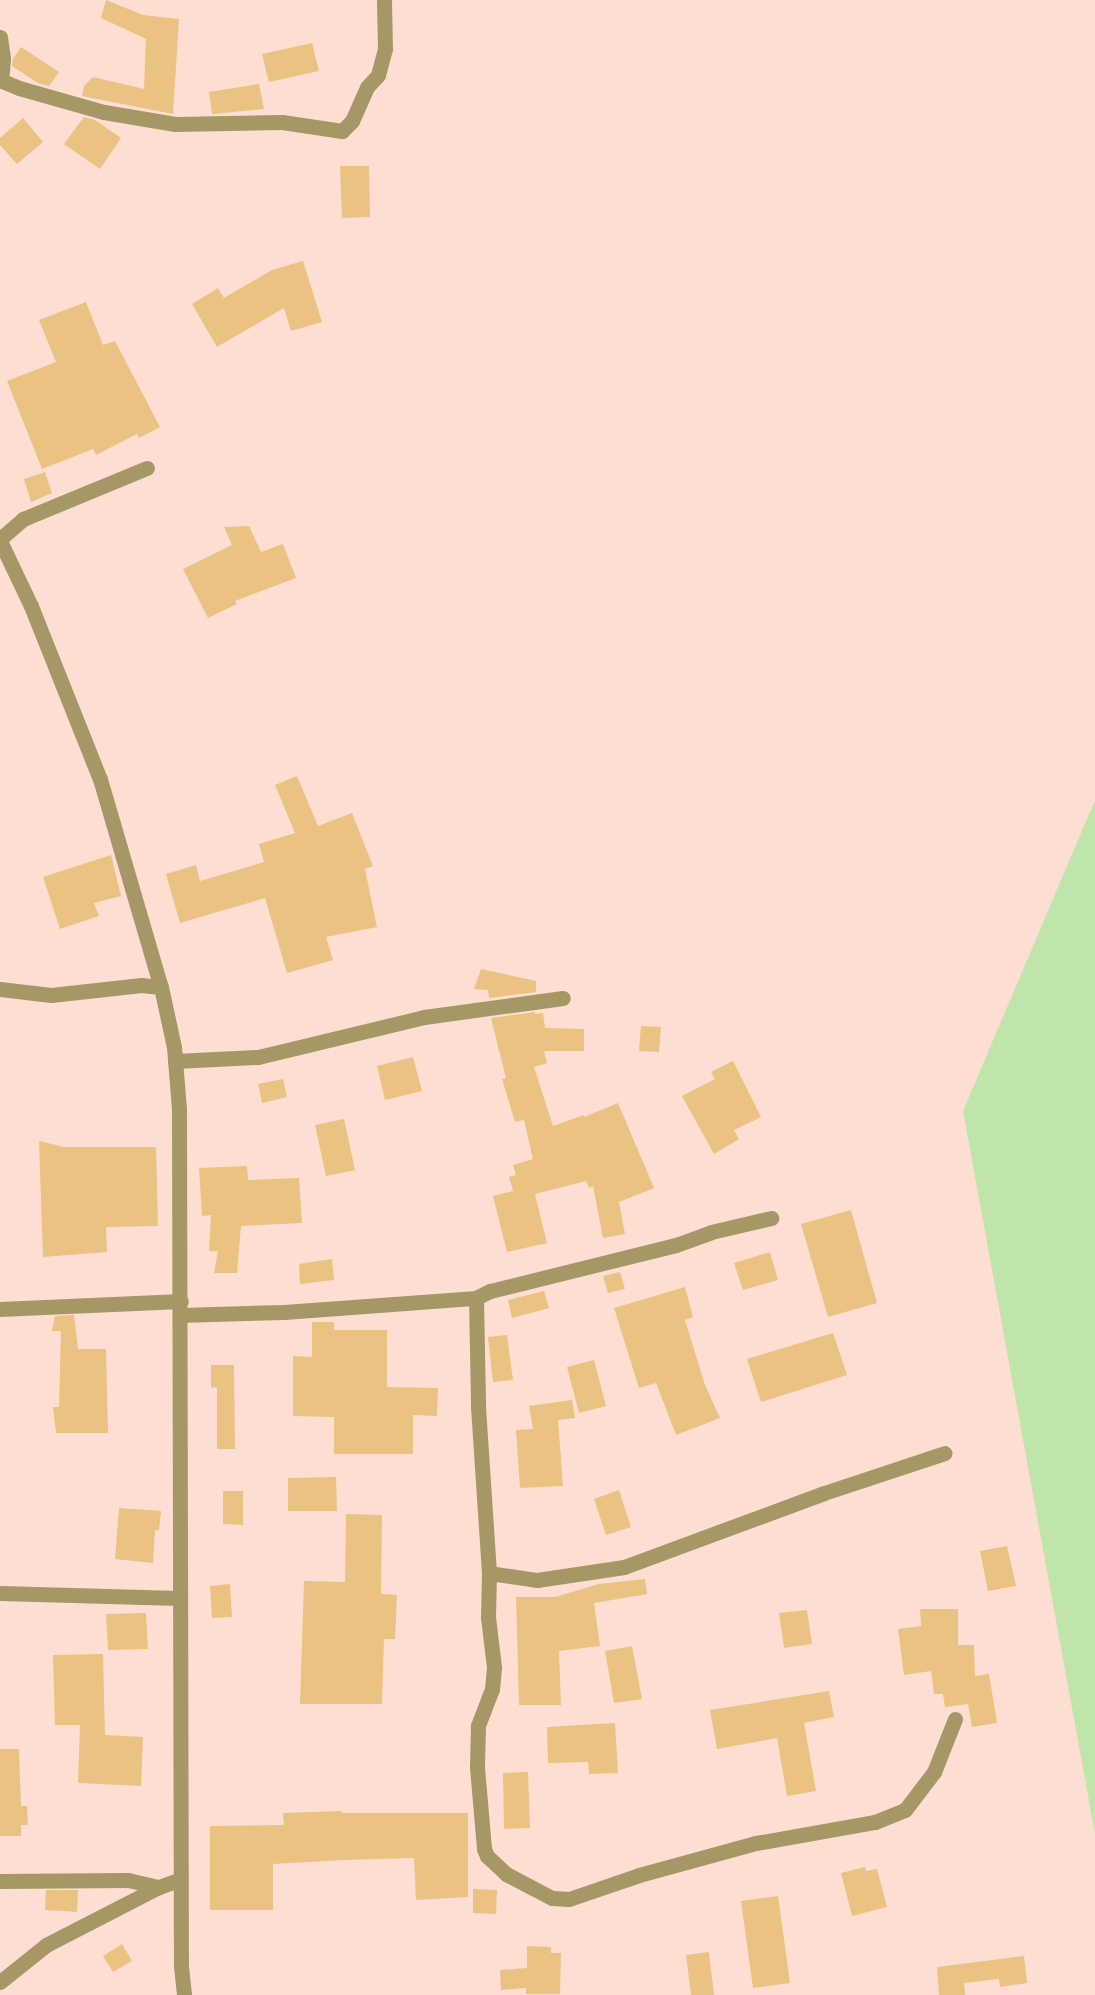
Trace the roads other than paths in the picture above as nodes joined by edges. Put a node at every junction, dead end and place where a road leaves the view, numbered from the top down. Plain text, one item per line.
1 (384, 0) edge
2 (0, 37) edge
3 (0, 80) edge
4 (147, 468) dead end
5 (0, 540) edge
6 (161, 987) junction
7 (0, 989) edge
8 (563, 998) dead end
9 (176, 1061) junction
10 (771, 1218) dead end
11 (476, 1299) junction
12 (181, 1308) junction
13 (0, 1309) edge
14 (945, 1453) dead end
15 (489, 1573) junction
16 (0, 1593) edge
17 (180, 1598) junction
18 (955, 1719) dead end
19 (181, 1879) junction
20 (0, 1881) edge
21 (159, 1887) junction
22 (0, 1982) edge
23 (184, 1995) edge

1 - 3 street
2 - 3 street
4 - 5 street
5 - 6 street
6 - 7 street
6 - 9 street
8 - 9 street
9 - 12 street
10 - 11 street
11 - 12 street
11 - 15 street
12 - 13 street
12 - 17 street
14 - 15 street
15 - 18 street
16 - 17 street
17 - 19 street
19 - 21 street
19 - 23 street
20 - 21 street
21 - 22 street

